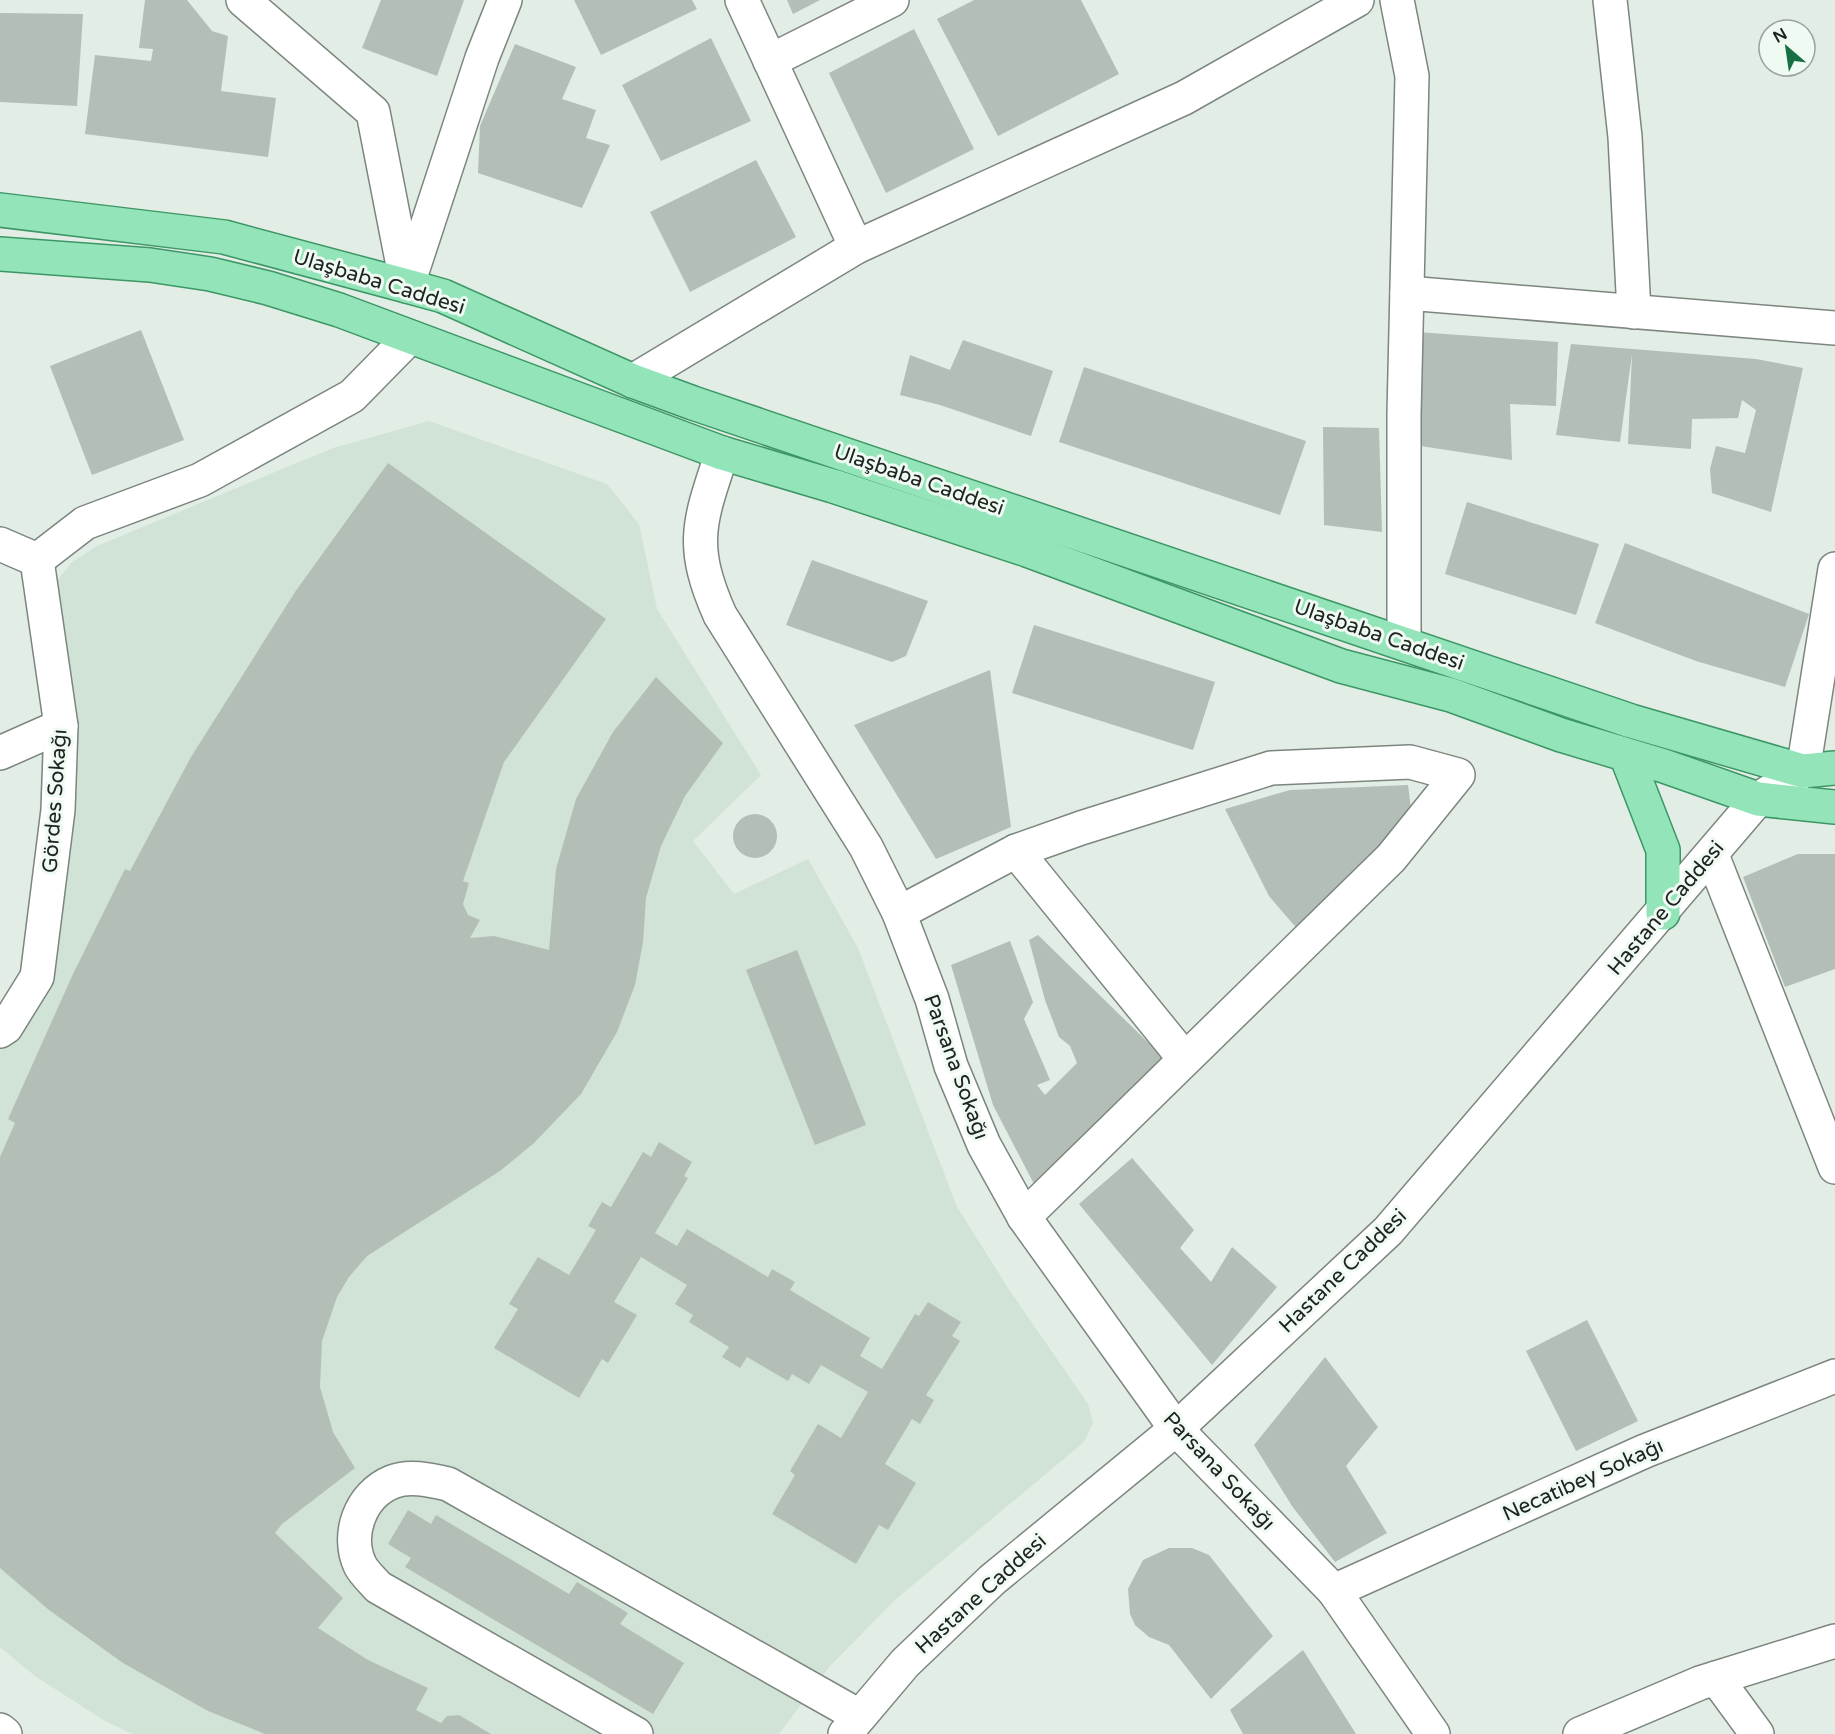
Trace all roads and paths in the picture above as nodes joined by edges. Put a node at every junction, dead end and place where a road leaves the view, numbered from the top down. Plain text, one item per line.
1 (243, 0) edge
2 (505, 0) edge
3 (742, 0) edge
4 (892, 0) edge
5 (1357, 0) edge
6 (1397, 0) edge
7 (1610, 0) edge
8 (770, 61) junction
9 (0, 210) edge
10 (856, 247) junction
11 (0, 254) edge
12 (407, 286) junction
13 (1407, 293) junction
14 (1634, 312) junction
15 (1835, 328) edge
16 (409, 338) junction
17 (633, 381) junction
18 (722, 453) junction
19 (0, 544) edge
20 (38, 560) junction
21 (1835, 569) edge
22 (1404, 643) junction
23 (61, 726) junction
24 (0, 753) edge
25 (1626, 755) junction
26 (1835, 768) edge
27 (1803, 771) junction
28 (1758, 799) junction
29 (1835, 807) edge
30 (1016, 851) junction
31 (1712, 855) junction
32 (899, 913) junction
33 (1663, 913) junction
34 (0, 1031) edge
35 (1184, 1058) junction
36 (1835, 1167) edge
37 (1024, 1217) junction
38 (1835, 1376) edge
39 (1176, 1429) junction
40 (1334, 1591) junction
41 (1835, 1641) edge
42 (1716, 1678) junction
43 (852, 1725) edge
44 (0, 1730) edge
45 (5, 1734) edge
46 (636, 1734) edge
47 (1433, 1734) edge
48 (1580, 1734) edge
49 (1757, 1734) edge

1 - 12 street
2 - 12 street
3 - 8 street
4 - 8 street
5 - 10 street
6 - 13 street
7 - 14 street
8 - 10 street
9 - 12 main road, Ulaşbaba Caddesi
10 - 17 street
11 - 16 main road, Ulaşbaba Caddesi
12 - 17 main road, Ulaşbaba Caddesi
13 - 14 street
13 - 22 street
14 - 15 street
16 - 18 main road, Ulaşbaba Caddesi
16 - 20 street
17 - 22 main road, Ulaşbaba Caddesi
18 - 25 main road, Ulaşbaba Caddesi
18 - 32 street, Parsana Sokağı
19 - 20 street
20 - 23 street, Gördes Sokağı
21 - 27 street
22 - 27 main road, Ulaşbaba Caddesi
23 - 24 street
23 - 34 street, Gördes Sokağı
25 - 28 main road, Ulaşbaba Caddesi
25 - 33 main road
26 - 27 main road, Ulaşbaba Caddesi
27 - 28 street, Hastane Caddesi
28 - 29 main road, Ulaşbaba Caddesi
28 - 31 street, Hastane Caddesi
30 - 32 street
30 - 35 street
30 - 35 street
31 - 33 street, Hastane Caddesi
31 - 36 street
32 - 37 street, Parsana Sokağı
33 - 39 street, Hastane Caddesi
35 - 37 street
37 - 39 street, Parsana Sokağı
38 - 40 street, Necatibey Sokağı
39 - 40 street, Parsana Sokağı
39 - 43 street, Hastane Caddesi
40 - 47 street, Parsana Sokağı
41 - 42 street
42 - 48 street
42 - 49 street
43 - 46 street
44 - 45 street

